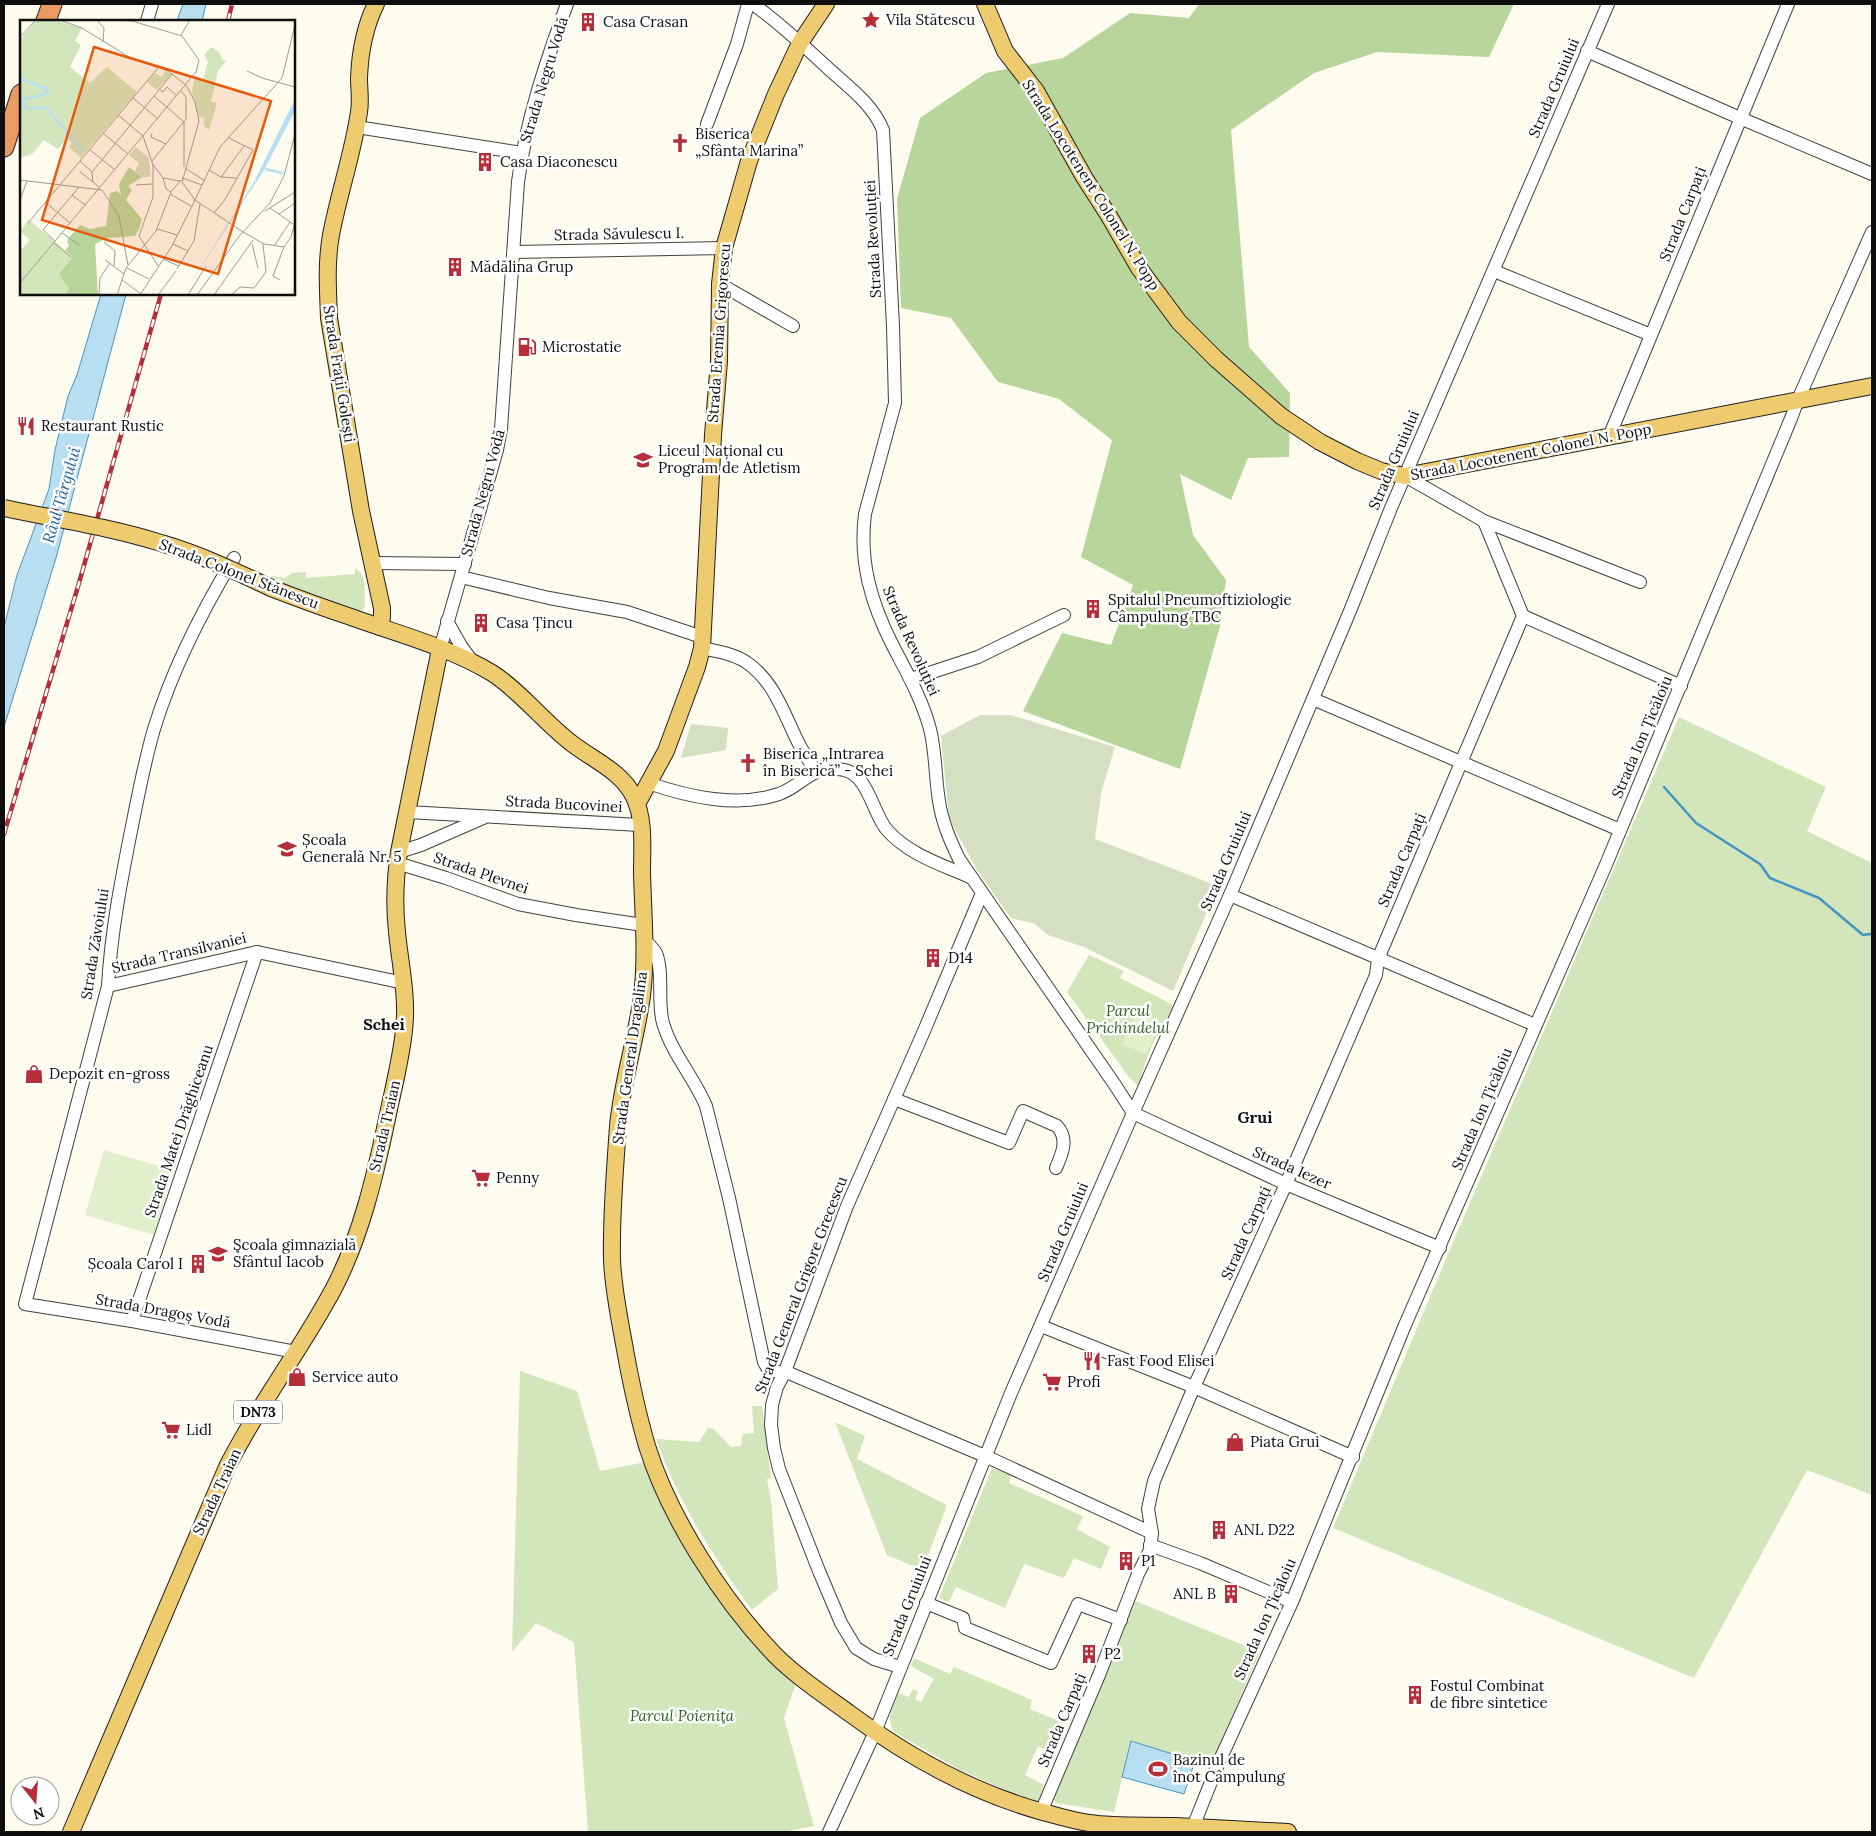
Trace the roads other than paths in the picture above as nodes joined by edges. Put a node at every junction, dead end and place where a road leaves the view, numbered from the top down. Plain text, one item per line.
1 (52, 4) edge
2 (152, 4) edge
3 (376, 4) edge
4 (567, 4) edge
5 (748, 4) edge
6 (753, 4) edge
7 (826, 4) edge
8 (985, 4) edge
9 (1608, 4) edge
10 (1788, 4) edge
11 (46, 20) edge
12 (147, 20) edge
13 (800, 43) junction
14 (1588, 51) junction
15 (20, 97) edge
16 (1740, 118) junction
17 (707, 124) dead end
18 (357, 127) junction
19 (4, 147) edge
20 (522, 153) junction
21 (1872, 174) edge
22 (1872, 232) edge
23 (724, 248) junction
24 (514, 252) junction
25 (1494, 271) junction
26 (720, 284) junction
27 (793, 326) dead end
28 (1651, 335) junction
29 (1872, 386) edge
30 (1797, 402) junction
31 (1609, 436) junction
32 (1405, 476) junction
33 (4, 508) edge
34 (1484, 521) junction
35 (234, 558) dead end
36 (372, 563) junction
37 (464, 564) junction
38 (461, 577) junction
39 (1640, 582) dead end
40 (1064, 616) dead end
41 (1523, 616) junction
42 (447, 621) junction
43 (380, 627) junction
44 (408, 636) junction
45 (702, 643) junction
46 (440, 649) junction
47 (476, 665) junction
48 (434, 676) junction
49 (911, 679) junction
50 (1681, 686) junction
51 (1313, 699) junction
52 (1460, 762) junction
53 (816, 771) junction
54 (648, 783) junction
55 (637, 804) junction
56 (407, 812) junction
57 (486, 817) junction
58 (640, 824) junction
59 (1620, 830) junction
60 (398, 858) junction
61 (972, 878) junction
62 (982, 893) junction
63 (1230, 895) junction
64 (643, 932) junction
65 (257, 952) junction
66 (1378, 959) junction
67 (404, 982) junction
68 (108, 986) junction
69 (1535, 1025) junction
70 (894, 1099) junction
71 (1132, 1113) junction
72 (1056, 1168) dead end
73 (1286, 1184) junction
74 (1440, 1248) junction
75 (25, 1304) joint
76 (132, 1321) junction
77 (1041, 1326) junction
78 (296, 1352) junction
79 (784, 1373) junction
80 (1194, 1387) junction
81 (985, 1456) junction
82 (1352, 1457) junction
83 (1151, 1539) junction
84 (1292, 1602) junction
85 (926, 1603) junction
86 (1121, 1620) junction
87 (900, 1668) junction
88 (875, 1732) junction
89 (1041, 1812) junction
90 (1193, 1827) junction
91 (71, 1832) edge
92 (830, 1832) edge
93 (1282, 1832) edge

1 - 11 highway
2 - 12 street
3 - 18 main road, Strada Frații Golești
4 - 20 street, Strada Negru Vodă / DN73
5 - 17 street
6 - 13 street, Strada Revoluției
7 - 13 main road, Strada Eremia Grigorescu
8 - 32 main road, Strada Locotenent Colonel N. Popp
9 - 14 street, Strada Gruiului
10 - 16 street, Strada Carpați
13 - 23 main road, Strada Eremia Grigorescu
13 - 49 street, Strada Revoluției
14 - 16 street
14 - 25 street, Strada Gruiului
15 - 19 highway
16 - 21 street
16 - 28 street, Strada Carpați
18 - 20 street
18 - 36 main road, Strada Frații Golești
20 - 24 street, Strada Negru Vodă / DN73
22 - 30 street, Strada Ion Țicăloiu
23 - 24 street, Strada Săvulescu I.
23 - 26 main road, Strada Eremia Grigorescu
24 - 37 street, Strada Negru Vodă / DN73
25 - 28 street
25 - 32 street, Strada Gruiului
26 - 27 street
26 - 45 main road, Strada Eremia Grigorescu
28 - 31 street, Strada Carpați
29 - 30 main road, Strada Locotenent Colonel N. Popp
30 - 31 main road, Strada Locotenent Colonel N. Popp
30 - 50 street, Strada Ion Țicăloiu
31 - 32 main road, Strada Locotenent Colonel N. Popp
32 - 34 street
32 - 51 street, Strada Gruiului
33 - 43 main road, Strada Colonel Stănescu, bridge
34 - 39 street
34 - 41 street
35 - 68 street, Strada Zăvoiului
36 - 37 street
36 - 43 main road, Strada Frații Golești
37 - 38 street, Strada Negru Vodă / DN73
38 - 42 street, Strada Negru Vodă / DN73
38 - 45 street
40 - 49 street
41 - 50 street
41 - 52 street, Strada Carpați
42 - 46 street, Strada Negru Vodă / DN73
42 - 47 street
43 - 44 main road, Strada Colonel Stănescu
44 - 46 main road, Strada Colonel Stănescu
44 - 48 main road
45 - 53 street
45 - 54 main road, Strada Eremia Grigorescu
46 - 47 main road, Strada General Dragalina
46 - 48 main road, Strada Negru Vodă / DN73
47 - 48 main road
47 - 55 main road, Strada General Dragalina
48 - 56 main road, Strada Negru Vodă / DN73
49 - 61 street, Strada Revoluției
50 - 59 street, Strada Ion Țicăloiu
51 - 52 street
51 - 63 street, Strada Gruiului
52 - 59 street
52 - 66 street, Strada Carpați
53 - 54 street
53 - 61 street
54 - 55 main road, Strada Eremia Grigorescu
55 - 58 main road, Strada General Dragalina
56 - 57 street, Strada Bucovinei
56 - 60 main road, Strada Negru Vodă / DN73
57 - 58 street, Strada Bucovinei
57 - 60 street, Strada Bucovinei
58 - 64 main road, Strada General Dragalina
59 - 69 street, Strada Ion Țicăloiu
60 - 64 street, Strada Plevnei
60 - 67 main road, Strada Negru Vodă / DN73
61 - 62 street, Strada Revoluției
62 - 70 street, Strada General Grigore Grecescu
62 - 71 street, Strada Revoluției
63 - 66 street
63 - 71 street, Strada Gruiului
64 - 79 street
64 - 88 main road, Strada General Dragalina
65 - 67 street, Strada Transilvaniei
65 - 68 street, Strada Transilvaniei
65 - 76 street, Strada Matei Drăghiceanu
66 - 69 street
66 - 73 street, Strada Carpați
67 - 78 main road, Strada Traian / DN73
68 - 75 street, Strada Zăvoiului
69 - 74 street, Strada Ion Țicăloiu
70 - 72 street
70 - 79 street, Strada General Grigore Grecescu
71 - 73 street, Strada Iezer
71 - 77 street, Strada Gruiului
73 - 74 street, Strada Iezer
73 - 80 street, Strada Carpați
74 - 82 street, Strada Ion Țicăloiu
75 - 76 street, Strada Dragoș Vodă
76 - 78 street, Strada Dragoș Vodă
77 - 80 street
77 - 81 street, Strada Gruiului
78 - 91 main road, Strada Traian / DN73
79 - 81 street
79 - 87 street, Strada General Grigore Grecescu
80 - 82 street
80 - 83 street, Strada Carpați
81 - 83 street
81 - 85 street, Strada Gruiului
82 - 84 street, Strada Ion Țicăloiu
83 - 84 street
83 - 86 street, Strada Carpați
84 - 90 street, Strada Ion Țicăloiu
85 - 86 street
85 - 87 street, Strada Gruiului
86 - 89 street, Strada Carpați
87 - 88 street, Strada Gruiului
88 - 89 main road, Strada General Dragalina
88 - 92 street, Strada Gruiului
89 - 90 main road, Strada General Dragalina
90 - 93 main road, Strada General Dragalina

